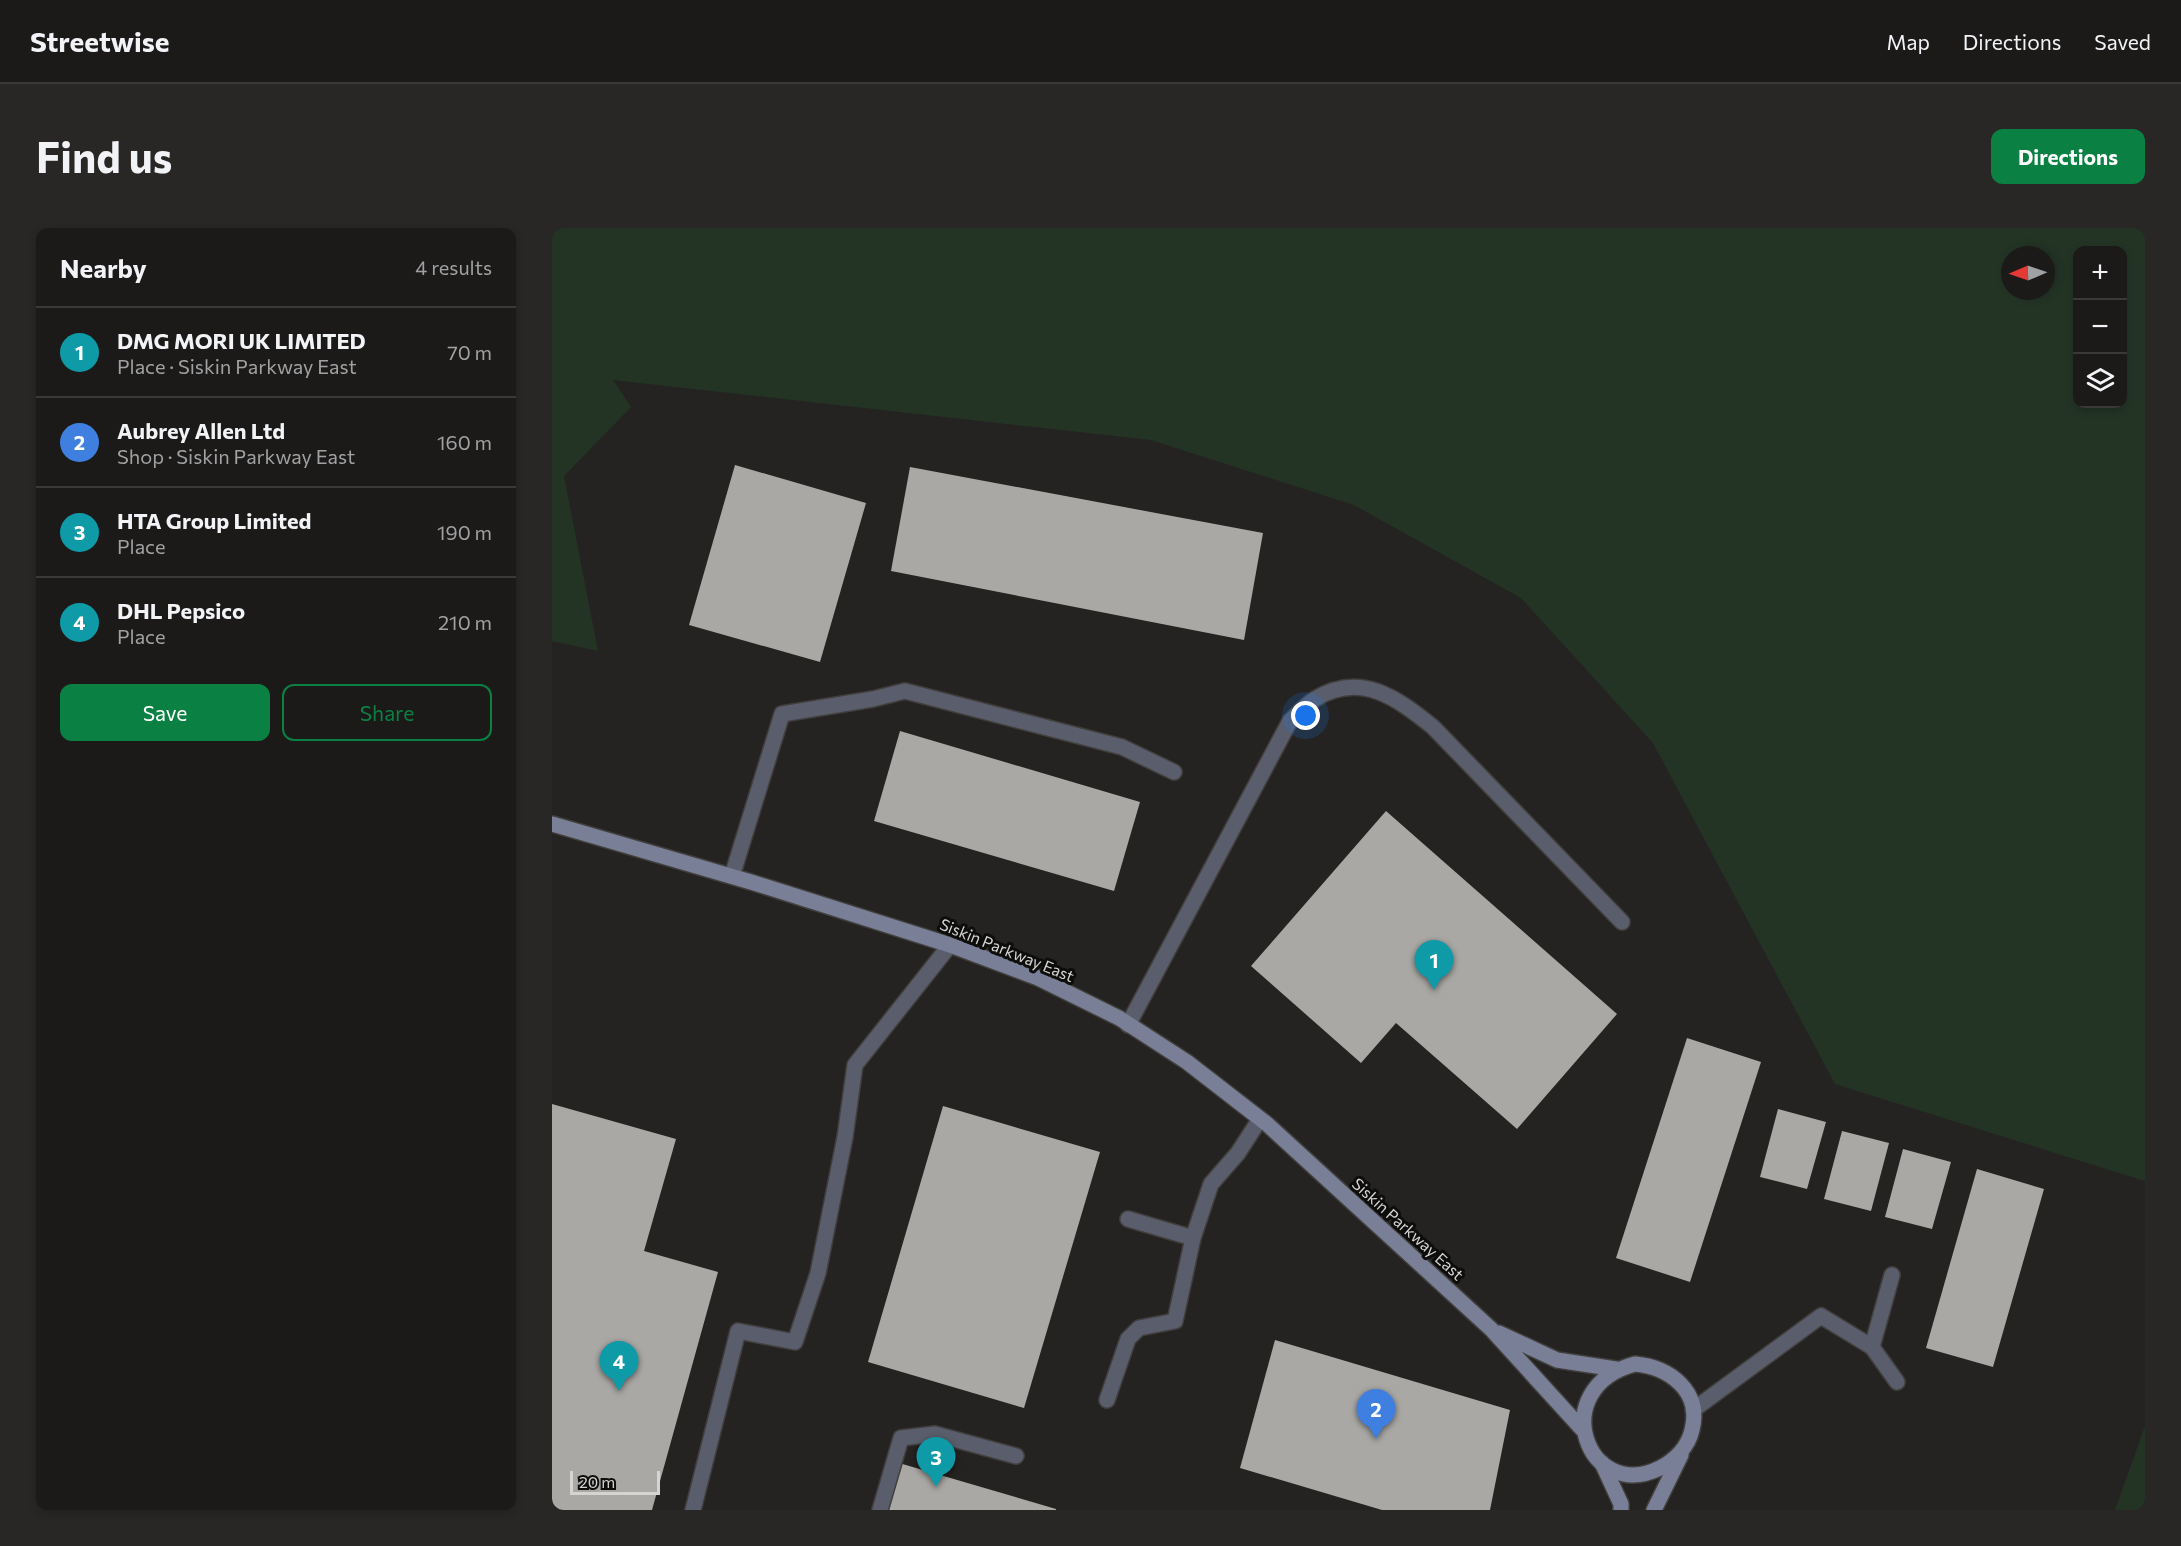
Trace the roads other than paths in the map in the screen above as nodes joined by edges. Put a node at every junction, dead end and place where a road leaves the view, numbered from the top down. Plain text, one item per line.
1 (1174, 772) dead end
2 (552, 824) edge
3 (732, 876) junction
4 (1622, 922) dead end
5 (950, 945) junction
6 (1128, 1024) junction
7 (1260, 1119) junction
8 (1128, 1219) dead end
9 (1193, 1238) junction
10 (1892, 1275) dead end
11 (1491, 1329) junction
12 (1872, 1347) junction
13 (1616, 1369) junction
14 (1897, 1382) dead end
15 (1107, 1400) dead end
16 (1693, 1410) junction
17 (1582, 1429) junction
18 (1685, 1447) junction
19 (1016, 1456) dead end
20 (1602, 1463) junction
21 (693, 1510) edge
22 (880, 1510) edge
23 (1621, 1510) edge
24 (1654, 1510) edge

1 - 3 lane
2 - 3 street, Siskin Parkway East
3 - 5 street, Siskin Parkway East
4 - 6 lane
5 - 6 street, Siskin Parkway East
5 - 21 lane
6 - 7 street, Siskin Parkway East
7 - 9 lane
7 - 11 street, Siskin Parkway East
8 - 9 lane
9 - 15 lane
10 - 12 lane
11 - 13 street, Siskin Parkway East
11 - 17 street, Siskin Parkway East
12 - 14 lane
12 - 16 lane
13 - 16 street
13 - 17 street
16 - 18 street
17 - 20 street
18 - 20 street
18 - 24 street
19 - 22 lane
20 - 23 street

